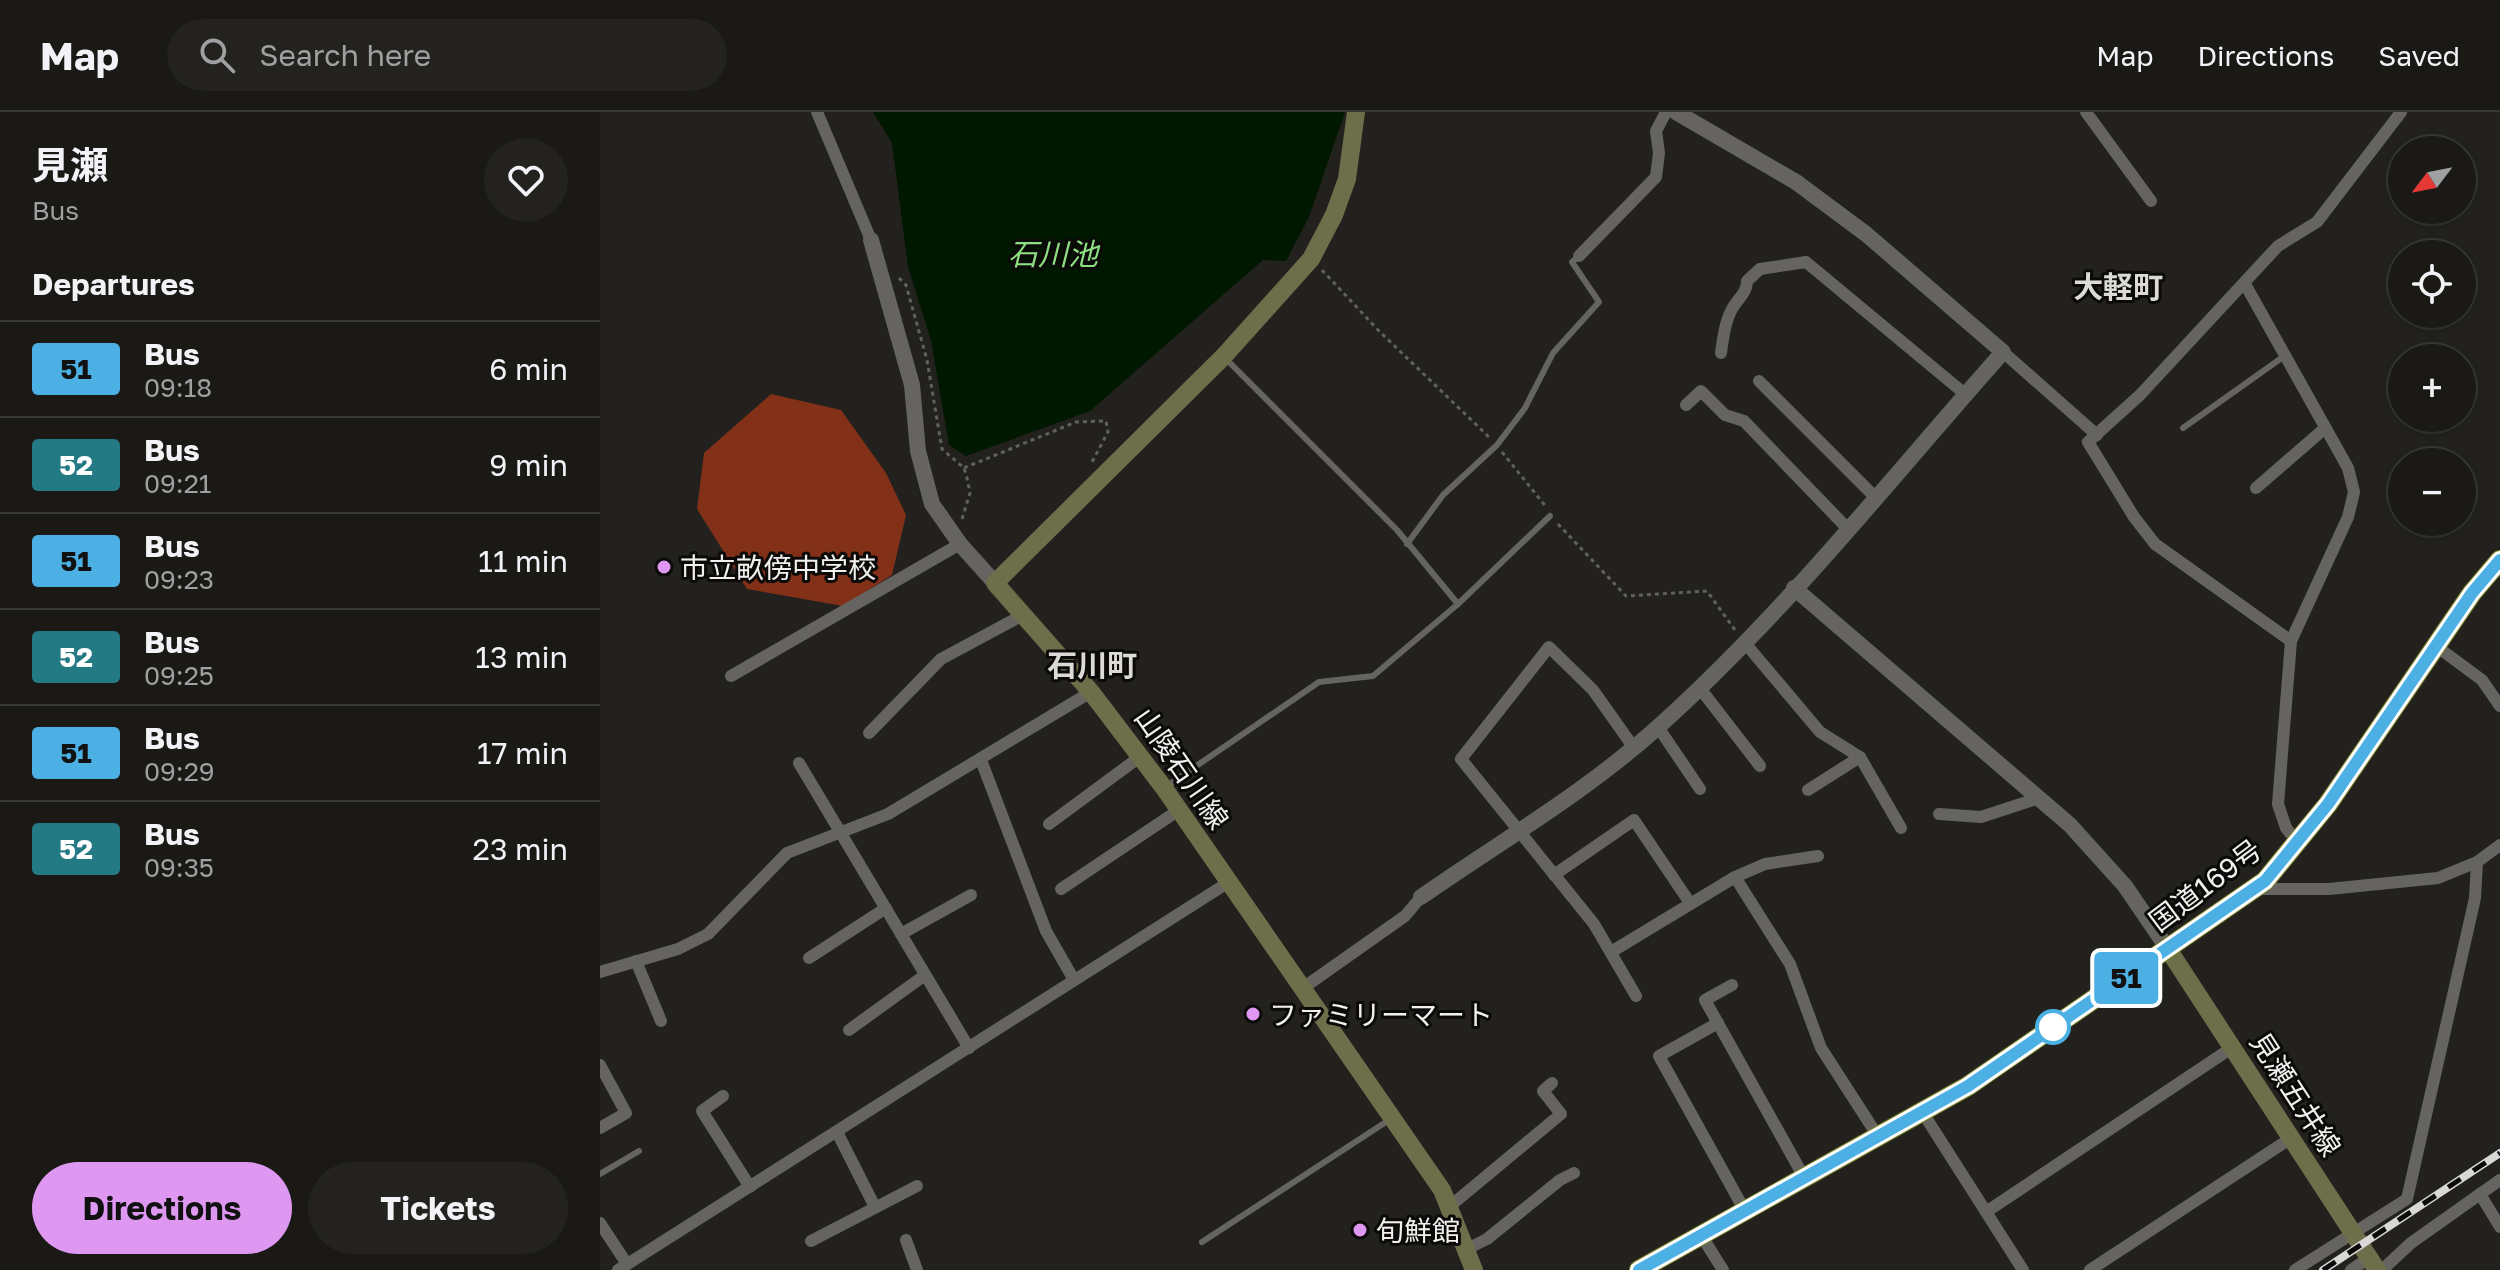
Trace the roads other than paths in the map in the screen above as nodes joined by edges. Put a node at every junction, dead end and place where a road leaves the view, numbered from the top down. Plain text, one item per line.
1 (817, 112) edge
2 (1356, 112) edge
3 (1666, 112) edge
4 (1676, 112) edge
5 (2086, 112) edge
6 (2401, 112) edge
7 (2151, 201) dead end
8 (871, 240) joint
9 (1579, 256) joint
10 (2245, 284) junction
11 (2003, 352) junction
12 (1721, 353) dead end
13 (1224, 356) junction
14 (2283, 357) junction
15 (1759, 381) dead end
16 (1965, 394) junction
17 (1686, 405) dead end
18 (2183, 428) dead end
19 (2324, 429) junction
20 (2097, 435) junction
21 (2256, 488) dead end
22 (1875, 497) junction
23 (1550, 516) road end
24 (1847, 528) junction
25 (956, 538) junction
26 (1407, 544) junction
27 (2500, 560) edge
28 (995, 583) junction
29 (1794, 588) junction
30 (1458, 604) junction
31 (1021, 616) junction
32 (2291, 641) junction
33 (1745, 643) junction
34 (2436, 646) junction
35 (731, 676) dead end
36 (1699, 687) junction
37 (1091, 692) junction
38 (2500, 706) edge
39 (1658, 727) junction
40 (869, 733) dead end
41 (1634, 748) junction
42 (1141, 756) junction
43 (1860, 757) junction
44 (981, 760) junction
45 (799, 763) dead end
46 (1760, 766) dead end
47 (1164, 788) junction
48 (1700, 789) dead end
49 (1808, 790) dead end
50 (2039, 798) junction
51 (1179, 810) junction
52 (1939, 814) dead end
53 (1049, 824) dead end
54 (1901, 828) dead end
55 (1519, 829) junction
56 (841, 831) junction
57 (2299, 844) junction
58 (2500, 845) edge
59 (1818, 856) dead end
60 (2477, 862) junction
61 (1554, 875) junction
62 (1735, 877) junction
63 (1229, 882) junction
64 (1061, 889) dead end
65 (2254, 889) junction
66 (971, 895) dead end
67 (1421, 897) joint
68 (1690, 903) junction
69 (886, 908) junction
70 (901, 934) junction
71 (2168, 949) junction
72 (1611, 952) junction
73 (809, 958) dead end
74 (636, 961) junction
75 (600, 972) edge
76 (925, 975) junction
77 (1074, 980) junction
78 (1732, 985) dead end
79 (1303, 988) junction
80 (1636, 996) dead end
81 (661, 1021) dead end
82 (1718, 1023) junction
83 (849, 1030) dead end
84 (2233, 1047) junction
85 (969, 1048) junction
86 (600, 1065) edge
87 (1552, 1083) dead end
88 (723, 1096) dead end
89 (1923, 1113) junction
90 (1392, 1118) junction
91 (600, 1128) edge
92 (837, 1132) junction
93 (1879, 1138) junction
94 (2291, 1138) junction
95 (639, 1151) dead end
96 (1574, 1173) dead end
97 (600, 1174) edge
98 (1805, 1179) junction
99 (2500, 1180) edge
100 (917, 1186) dead end
101 (750, 1187) junction
102 (2480, 1194) junction
103 (875, 1207) junction
104 (1449, 1207) junction
105 (1745, 1211) junction
106 (1986, 1212) junction
107 (600, 1223) edge
108 (2500, 1227) edge
109 (2353, 1233) junction
110 (1701, 1235) junction
111 (906, 1240) dead end
112 (811, 1241) dead end
113 (1202, 1242) dead end
114 (1467, 1249) junction
115 (2376, 1266) edge
116 (622, 1267) edge
117 (917, 1270) edge
118 (1474, 1270) edge
119 (1639, 1270) edge
120 (1723, 1270) edge
121 (2023, 1270) edge
122 (2090, 1270) edge
123 (2295, 1270) edge
124 (2351, 1270) edge

1 - 8 street
2 - 13 main road
3 - 9 street
4 - 11 street
5 - 7 street
6 - 10 street
8 - 25 street
9 - 26 lane
10 - 14 street
10 - 20 street
11 - 16 street
11 - 20 street
12 - 16 street
13 - 26 lane
13 - 28 main road
14 - 18 lane
14 - 19 street
15 - 22 street
16 - 22 street
17 - 24 street
19 - 21 street
19 - 32 street
20 - 32 street
22 - 24 street
23 - 30 lane
24 - 29 street
25 - 28 street
25 - 35 street
26 - 30 lane
27 - 34 highway, 国道169号
28 - 31 main road, 山陵石川線
29 - 33 street
29 - 50 street
30 - 47 lane
31 - 37 main road, 山陵石川線
31 - 40 street
32 - 57 street
33 - 36 street
33 - 43 street
34 - 38 street
34 - 57 highway, 国道169号
36 - 39 street
36 - 46 street
37 - 42 main road, 山陵石川線
37 - 44 street
39 - 41 street
39 - 48 street
41 - 55 street
41 - 55 street
42 - 47 main road, 山陵石川線
42 - 53 street
43 - 49 street
43 - 54 street
44 - 56 street
44 - 77 street
45 - 56 street
47 - 51 main road, 山陵石川線
50 - 52 street
50 - 71 street
51 - 63 main road, 山陵石川線
51 - 64 street
55 - 61 street
55 - 67 street
56 - 69 street
56 - 74 street
57 - 65 highway, 国道169号
58 - 60 street
59 - 62 street
60 - 65 street
60 - 109 street
61 - 68 street
61 - 72 street
62 - 68 street
62 - 93 street
63 - 77 street
63 - 79 main road, 山陵石川線
65 - 71 highway, 国道169号
66 - 70 street
67 - 79 street
68 - 72 street
69 - 70 street
69 - 73 street
70 - 76 street
71 - 84 main road, 見瀬五井線
71 - 89 highway, 国道169号
72 - 80 street
74 - 75 street
74 - 81 street
76 - 83 street
76 - 85 street
77 - 85 street
78 - 82 street
79 - 90 main road, 山陵石川線
82 - 98 street
82 - 105 street
84 - 94 main road, 見瀬五井線
84 - 106 street
85 - 92 street
86 - 91 street
87 - 104 street
88 - 101 street
89 - 93 highway, 国道169号
89 - 106 street
90 - 104 main road, 山陵石川線
90 - 113 lane
92 - 101 street
92 - 103 street
93 - 98 highway, 国道169号
94 - 109 main road, 見瀬五井線
94 - 122 street
95 - 97 lane
96 - 114 street
98 - 105 highway, 国道169号
99 - 102 street
100 - 103 street
101 - 116 street
102 - 108 street
102 - 115 street
103 - 112 street
104 - 114 main road, 山陵石川線
105 - 110 highway, 国道169号
106 - 121 street
107 - 116 street
109 - 115 main road, 見瀬五井線
109 - 123 street
110 - 119 highway, 国道169号
110 - 120 street
111 - 117 street
114 - 118 main road, 山陵石川線
115 - 124 street

